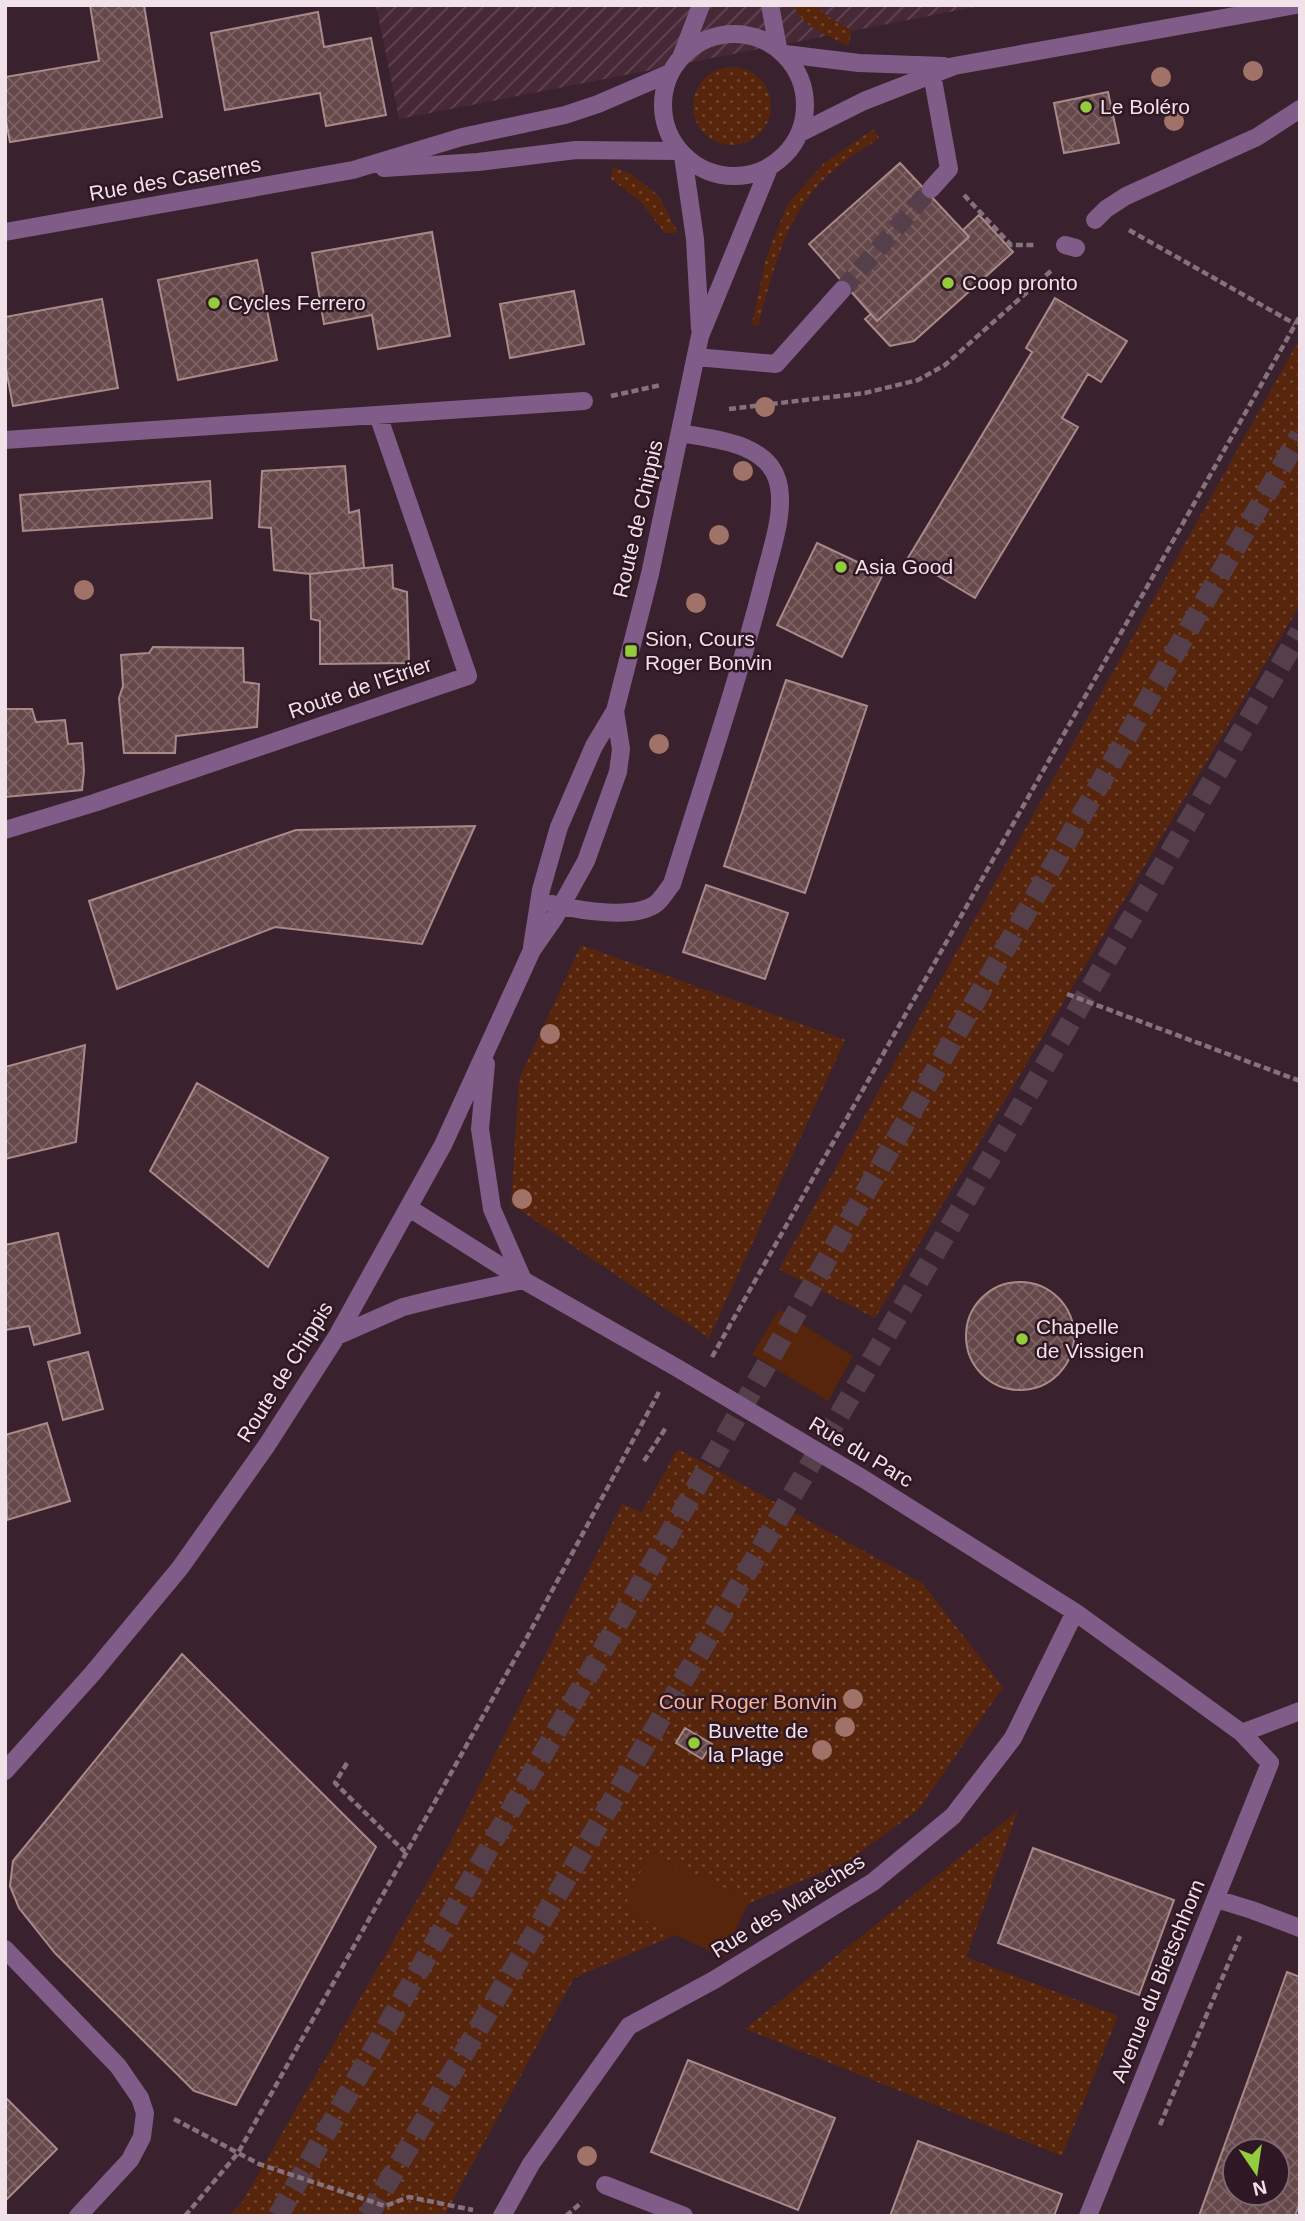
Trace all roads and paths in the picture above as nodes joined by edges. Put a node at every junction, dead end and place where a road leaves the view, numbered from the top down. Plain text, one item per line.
1 (701, 5) edge
2 (770, 5) edge
3 (1296, 5) edge
4 (1256, 8) edge
5 (781, 51) junction
6 (682, 55) junction
7 (954, 66) junction
8 (670, 72) junction
9 (932, 74) junction
10 (1300, 109) edge
11 (800, 133) junction
12 (681, 153) junction
13 (769, 168) junction
14 (353, 170) junction
15 (945, 174) junction
16 (931, 189) tunnel mouth
17 (1100, 214) joint
18 (5, 232) edge
19 (1011, 245) dead end
20 (1071, 247) dead end
21 (842, 290) tunnel mouth
22 (1300, 316) edge
23 (1295, 324) junction
24 (700, 336) junction
25 (696, 357) junction
26 (692, 379) junction
27 (584, 401) joint
28 (730, 410) dead end
29 (378, 415) junction
30 (680, 433) junction
31 (5, 440) edge
32 (615, 711) junction
33 (5, 830) edge
34 (538, 901) junction
35 (561, 906) junction
36 (532, 950) junction
37 (1068, 994) dead end
38 (488, 1049) junction
39 (1300, 1081) edge
40 (409, 1208) junction
41 (523, 1280) junction
42 (337, 1336) junction
43 (679, 1369) junction
44 (671, 1398) dead end
45 (667, 1426) dead end
46 (644, 1461) dead end
47 (1075, 1612) junction
48 (1300, 1711) edge
49 (1242, 1733) junction
50 (347, 1763) dead end
51 (1270, 1763) joint
52 (5, 1770) edge
53 (405, 1852) junction
54 (1216, 1899) junction
55 (1252, 1910) junction
56 (1300, 1928) edge
57 (5, 1949) edge
58 (1159, 2126) dead end
59 (238, 2153) junction
60 (605, 2185) dead end
61 (493, 2214) edge
62 (78, 2216) edge
63 (185, 2216) edge
64 (684, 2216) edge
65 (1088, 2216) edge

1 - 6 street
2 - 5 street
3 - 4 street
4 - 7 street
5 - 6 street
5 - 7 street
5 - 11 street
6 - 8 street
7 - 9 street
8 - 12 street
8 - 14 street, Rue des Casernes
9 - 11 street
9 - 15 street
10 - 17 street
11 - 13 street
12 - 13 street
12 - 14 street, Rue des Casernes
12 - 24 street, Route de Chippis
13 - 24 street, Route de Chippis
14 - 18 street, Rue des Casernes
15 - 16 street
15 - 19 path
17 - 23 path
20 - 28 path
21 - 25 street
22 - 23 path
23 - 43 path
24 - 25 street, Route de Chippis
25 - 26 street, Route de Chippis
26 - 27 path
26 - 30 street, Route de Chippis
27 - 29 street
29 - 31 street
29 - 33 street, Route de l'Etrier
30 - 32 street, Route de Chippis
30 - 35 street
32 - 34 street, Route de Chippis
32 - 35 street, Route de Chippis
34 - 35 street
34 - 36 street, Route de Chippis
35 - 36 street, Route de Chippis
36 - 38 street, Route de Chippis
37 - 39 path
38 - 40 street, Route de Chippis
38 - 41 street
40 - 41 street, Rue du Parc
40 - 42 street, Route de Chippis
41 - 42 street
41 - 43 street, Rue du Parc
42 - 52 street, Route de Chippis
43 - 47 street, Rue du Parc
44 - 53 path
45 - 46 path
47 - 49 street, Rue du Parc
47 - 61 street, Rue des Marèches
48 - 49 street
49 - 51 street, Rue du Parc
50 - 53 path
51 - 54 street, Avenue du Bietschhorn
53 - 59 path
54 - 55 street
54 - 65 street, Avenue du Bietschhorn
55 - 56 street
55 - 58 path
57 - 62 street
59 - 61 path
59 - 63 path
60 - 64 street

